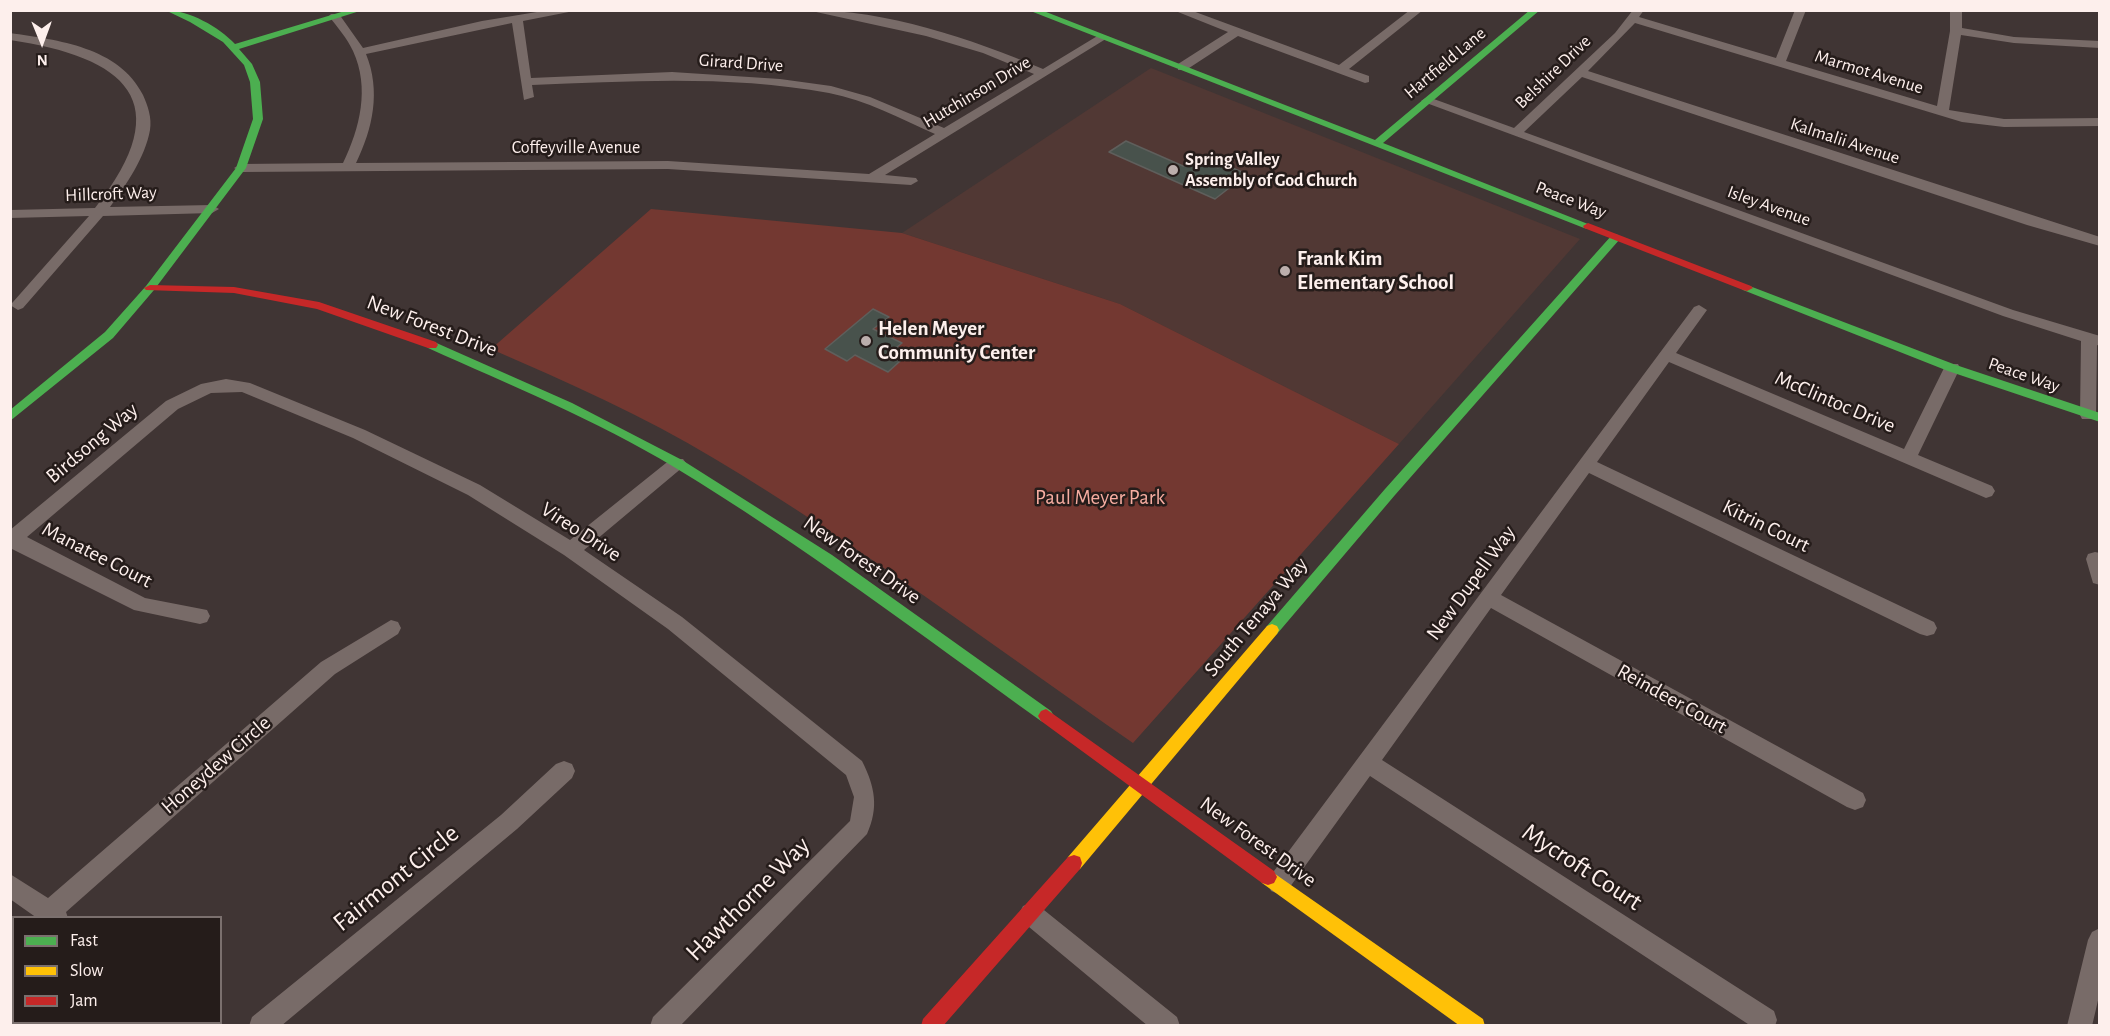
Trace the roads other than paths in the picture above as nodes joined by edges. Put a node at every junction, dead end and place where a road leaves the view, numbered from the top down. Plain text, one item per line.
1 (169, 10) edge
2 (359, 10) edge
3 (574, 10) edge
4 (812, 10) edge
5 (1032, 10) edge
6 (1178, 10) edge
7 (1390, 10) edge
8 (1536, 10) edge
9 (1801, 10) edge
10 (1956, 10) edge
11 (1414, 14) edge
12 (1637, 15) edge
13 (335, 16) junction
14 (517, 19) junction
15 (1956, 31) junction
16 (1236, 32) junction
17 (10, 36) edge
18 (1103, 37) junction
19 (2100, 45) edge
20 (235, 47) junction
21 (359, 52) junction
22 (1779, 64) junction
23 (1182, 67) junction
24 (1340, 70) junction
25 (1580, 72) junction
26 (1043, 73) junction
27 (1365, 79) dead end
28 (526, 82) junction
29 (528, 97) dead end
30 (1427, 101) junction
31 (1942, 113) junction
32 (2100, 122) edge
33 (945, 133) junction
34 (1515, 133) junction
35 (1377, 143) junction
36 (348, 167) junction
37 (242, 168) junction
38 (870, 178) junction
39 (911, 182) dead end
40 (212, 209) junction
41 (98, 212) junction
42 (10, 214) edge
43 (1616, 237) junction
44 (2100, 242) edge
45 (150, 288) junction
46 (18, 305) dead end
47 (1699, 310) dead end
48 (2094, 340) edge
49 (1666, 355) junction
50 (1952, 368) junction
51 (207, 388) joint
52 (10, 417) edge
53 (2094, 417) edge
54 (1908, 458) junction
55 (677, 463) junction
56 (1586, 464) junction
57 (1986, 491) dead end
58 (12, 539) edge
59 (571, 550) junction
60 (2095, 559) dead end
61 (2100, 578) edge
62 (1488, 597) junction
63 (200, 616) dead end
64 (391, 628) dead end
65 (1927, 628) dead end
66 (1367, 762) junction
67 (564, 771) dead end
68 (1142, 784) junction
69 (1856, 800) dead end
70 (867, 807) joint
71 (1279, 883) junction
72 (10, 885) edge
73 (1031, 914) junction
74 (52, 915) edge
75 (2099, 946) edge
76 (1765, 1020) dead end
77 (261, 1026) edge
78 (662, 1026) edge
79 (930, 1026) edge
80 (1168, 1026) edge
81 (1476, 1026) edge
82 (2079, 1026) edge

1 - 20 street
2 - 13 street
3 - 14 street
4 - 26 street
5 - 18 street, Peace Way
6 - 16 street
7 - 11 street
8 - 30 street, Hartfield Lane
9 - 22 street
10 - 15 street
11 - 24 street
12 - 22 street, Marmot Avenue
12 - 25 street, Belshire Drive
13 - 20 street
13 - 21 street
14 - 21 street
14 - 28 street
15 - 19 street
15 - 31 street
16 - 23 street
16 - 24 street
17 - 41 street
18 - 23 street, Peace Way
18 - 26 street, Hutchinson Drive
20 - 37 street
21 - 36 street
22 - 31 street, Marmot Avenue
23 - 35 street, Peace Way
24 - 27 street
25 - 34 street, Belshire Drive
25 - 44 street, Kalmalii Avenue
26 - 33 street, Hutchinson Drive
28 - 29 street
28 - 33 street, Girard Drive
30 - 34 street, Isley Avenue
30 - 35 street, Hartfield Lane
31 - 32 street, Marmot Avenue
33 - 38 street, Hutchinson Drive
34 - 48 street, Isley Avenue
35 - 43 street, Peace Way
36 - 37 street, Coffeyville Avenue
36 - 38 street, Coffeyville Avenue
37 - 40 street
38 - 39 street, Coffeyville Avenue
40 - 41 street, Hillcroft Way
40 - 45 street
41 - 42 street, Hillcroft Way
41 - 46 street
43 - 50 street, Peace Way
43 - 68 street, South Tenaya Way
45 - 52 street
45 - 55 street, New Forest Drive
47 - 49 street, New Dupell Way
48 - 53 street
49 - 54 street, McClintoc Drive
49 - 56 street, New Dupell Way
50 - 53 street, Peace Way
50 - 54 street
51 - 58 street, Birdsong Way
51 - 59 street, Vireo Drive
54 - 57 street, McClintoc Drive
55 - 59 street
55 - 68 street, New Forest Drive
56 - 62 street, New Dupell Way
56 - 65 street, Kitrin Court
58 - 63 street, Manatee Court
59 - 70 street, Vireo Drive
60 - 61 street
62 - 66 street, New Dupell Way
62 - 69 street, Reindeer Court
64 - 74 street, Honeydew Circle
66 - 71 street, New Dupell Way
66 - 76 street, Mycroft Court
67 - 77 street, Fairmont Circle
68 - 71 street, New Forest Drive
68 - 73 street, South Tenaya Way
70 - 78 street, Hawthorne Way
71 - 81 street, New Forest Drive
72 - 74 street
73 - 79 street, South Tenaya Way
73 - 80 street
75 - 82 street

